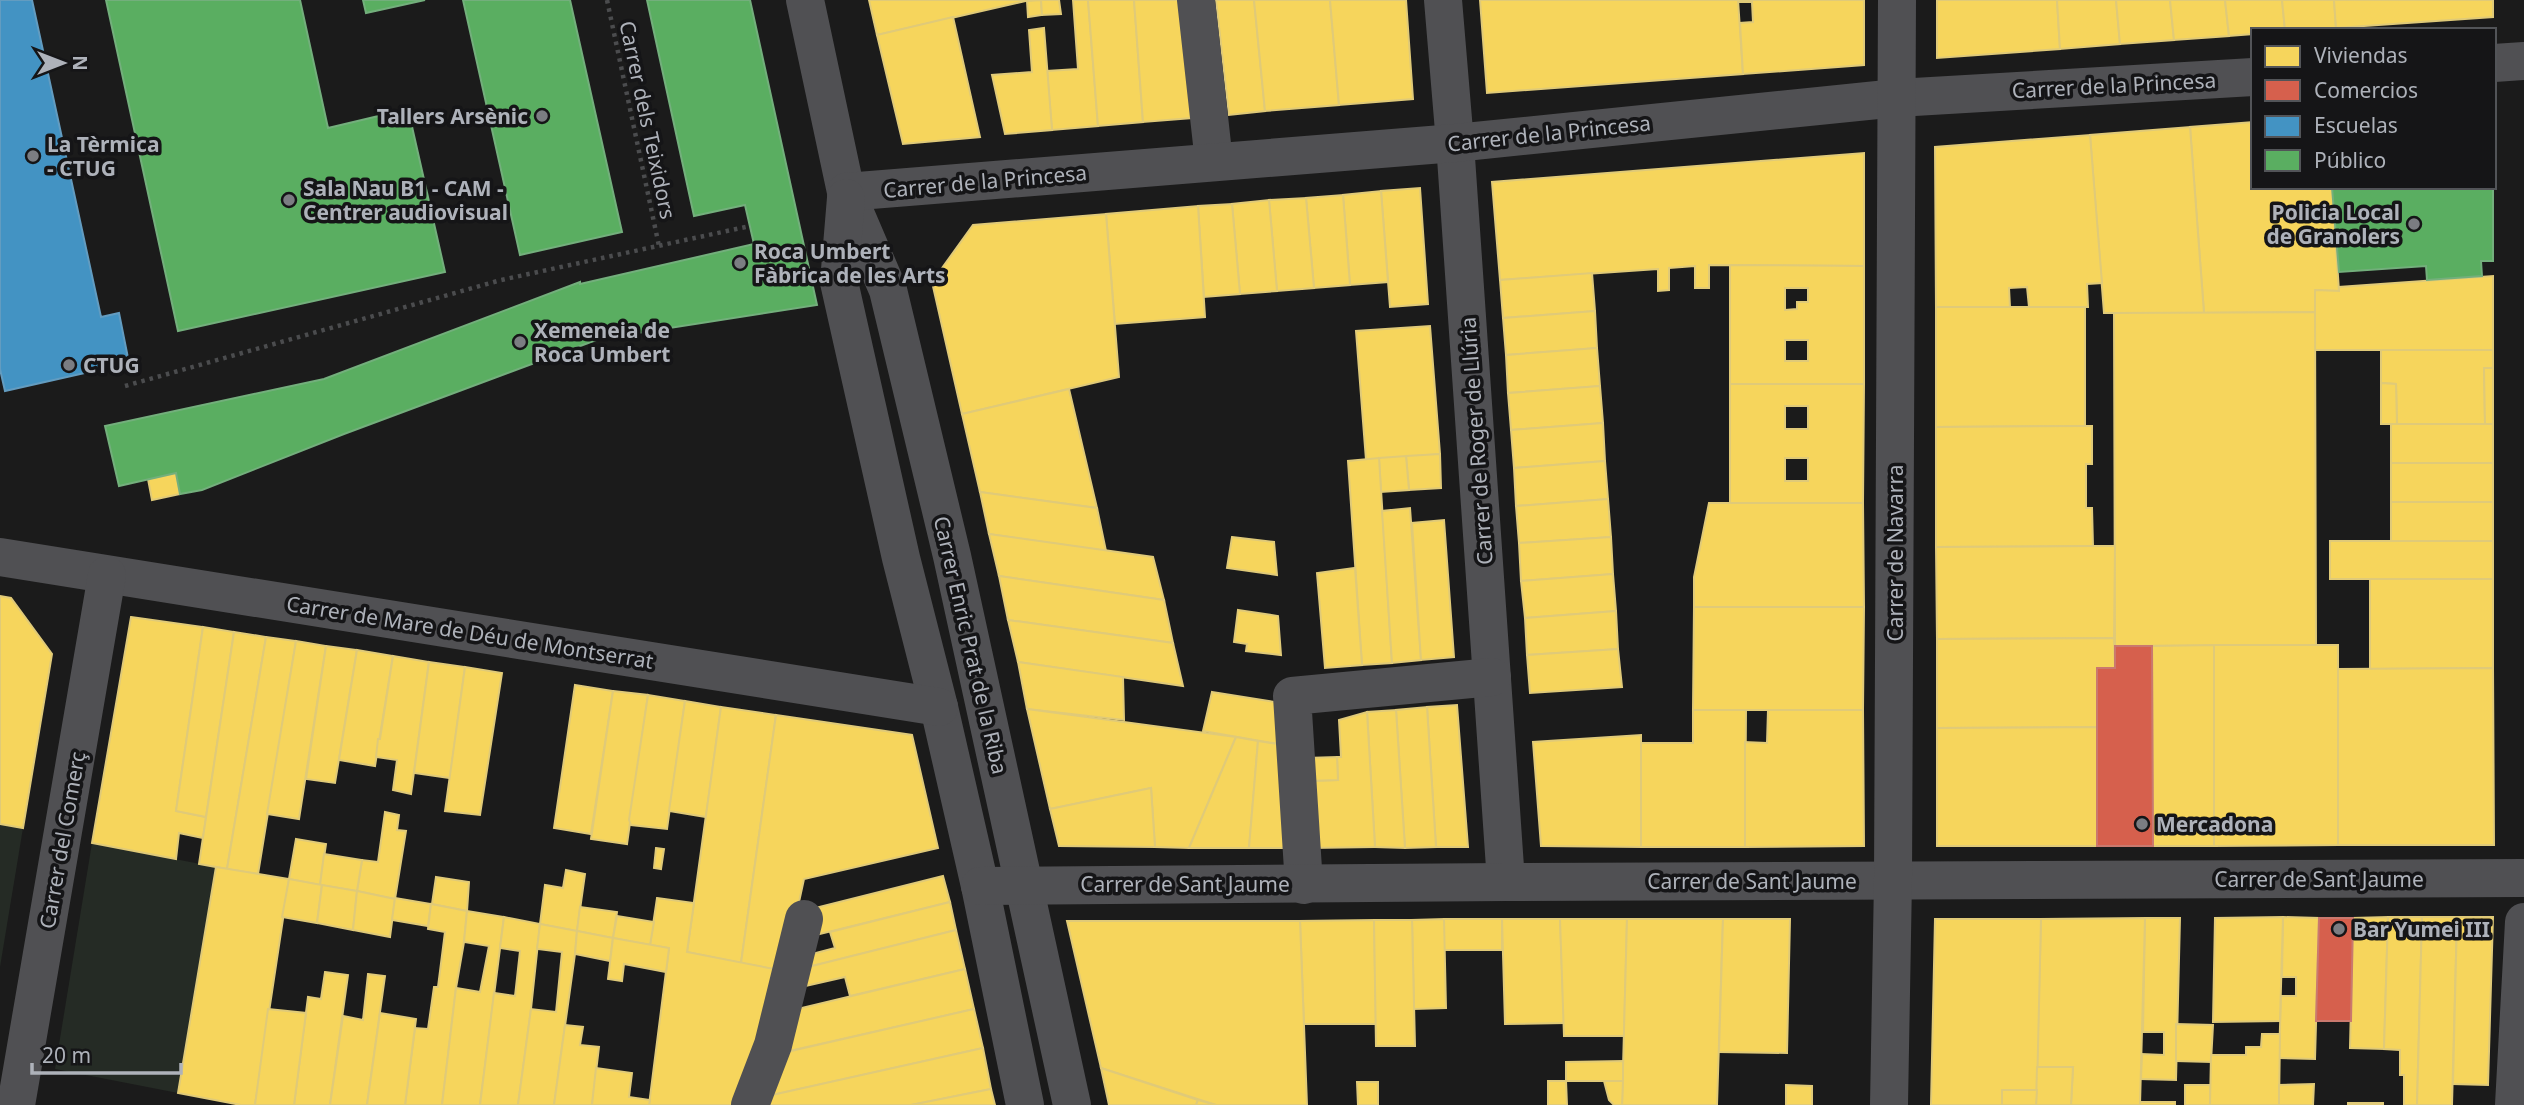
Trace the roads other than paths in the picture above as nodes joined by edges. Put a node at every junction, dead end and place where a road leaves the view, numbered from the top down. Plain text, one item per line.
1 (805, 0) edge
2 (1196, 0) edge
3 (1443, 0) edge
4 (1897, 0) edge
5 (2524, 61) edge
6 (2496, 63) edge
7 (2251, 77) edge
8 (1897, 98) junction
9 (1455, 143) junction
10 (1214, 162) junction
11 (846, 192) junction
12 (0, 557) edge
13 (107, 575) junction
14 (1492, 677) junction
15 (939, 707) junction
16 (2524, 878) edge
17 (1893, 880) junction
18 (1506, 882) junction
19 (1025, 884) junction
20 (1304, 885) junction
21 (980, 886) junction
22 (804, 919) dead end
23 (2524, 922) edge
24 (15, 1103) edge
25 (750, 1105) edge
26 (1025, 1105) edge
27 (1072, 1105) edge
28 (1888, 1105) edge
29 (2514, 1105) edge

1 - 11 street, Carrer Enric Prat de la Riba
2 - 10 street
3 - 9 street, Carrer de Roger de Llúria
4 - 8 street, Carrer de Navarra
5 - 6 street
7 - 8 street, Carrer de la Princesa
8 - 9 street, Carrer de la Princesa
8 - 17 street, Carrer de Navarra
9 - 10 street, Carrer de la Princesa
9 - 14 street, Carrer de Roger de Llúria
10 - 11 street, Carrer de la Princesa
11 - 15 street, Carrer Enric Prat de la Riba
11 - 19 street, Carrer Enric Prat de la Riba
12 - 13 street, Carrer de Mare de Déu de Montserrat
13 - 15 street, Carrer de Mare de Déu de Montserrat
13 - 24 street, Carrer del Comerç
14 - 18 street, Carrer de Roger de Llúria
14 - 20 street
15 - 21 street, Carrer Enric Prat de la Riba
16 - 17 street, Carrer de Sant Jaume
17 - 18 street, Carrer de Sant Jaume
17 - 28 street, Carrer de Navarra
18 - 20 street, Carrer de Sant Jaume
19 - 20 street, Carrer de Sant Jaume
19 - 21 street, Carrer de Sant Jaume
19 - 27 street, Carrer Enric Prat de la Riba
21 - 26 street, Carrer Enric Prat de la Riba
22 - 25 street
23 - 29 street

